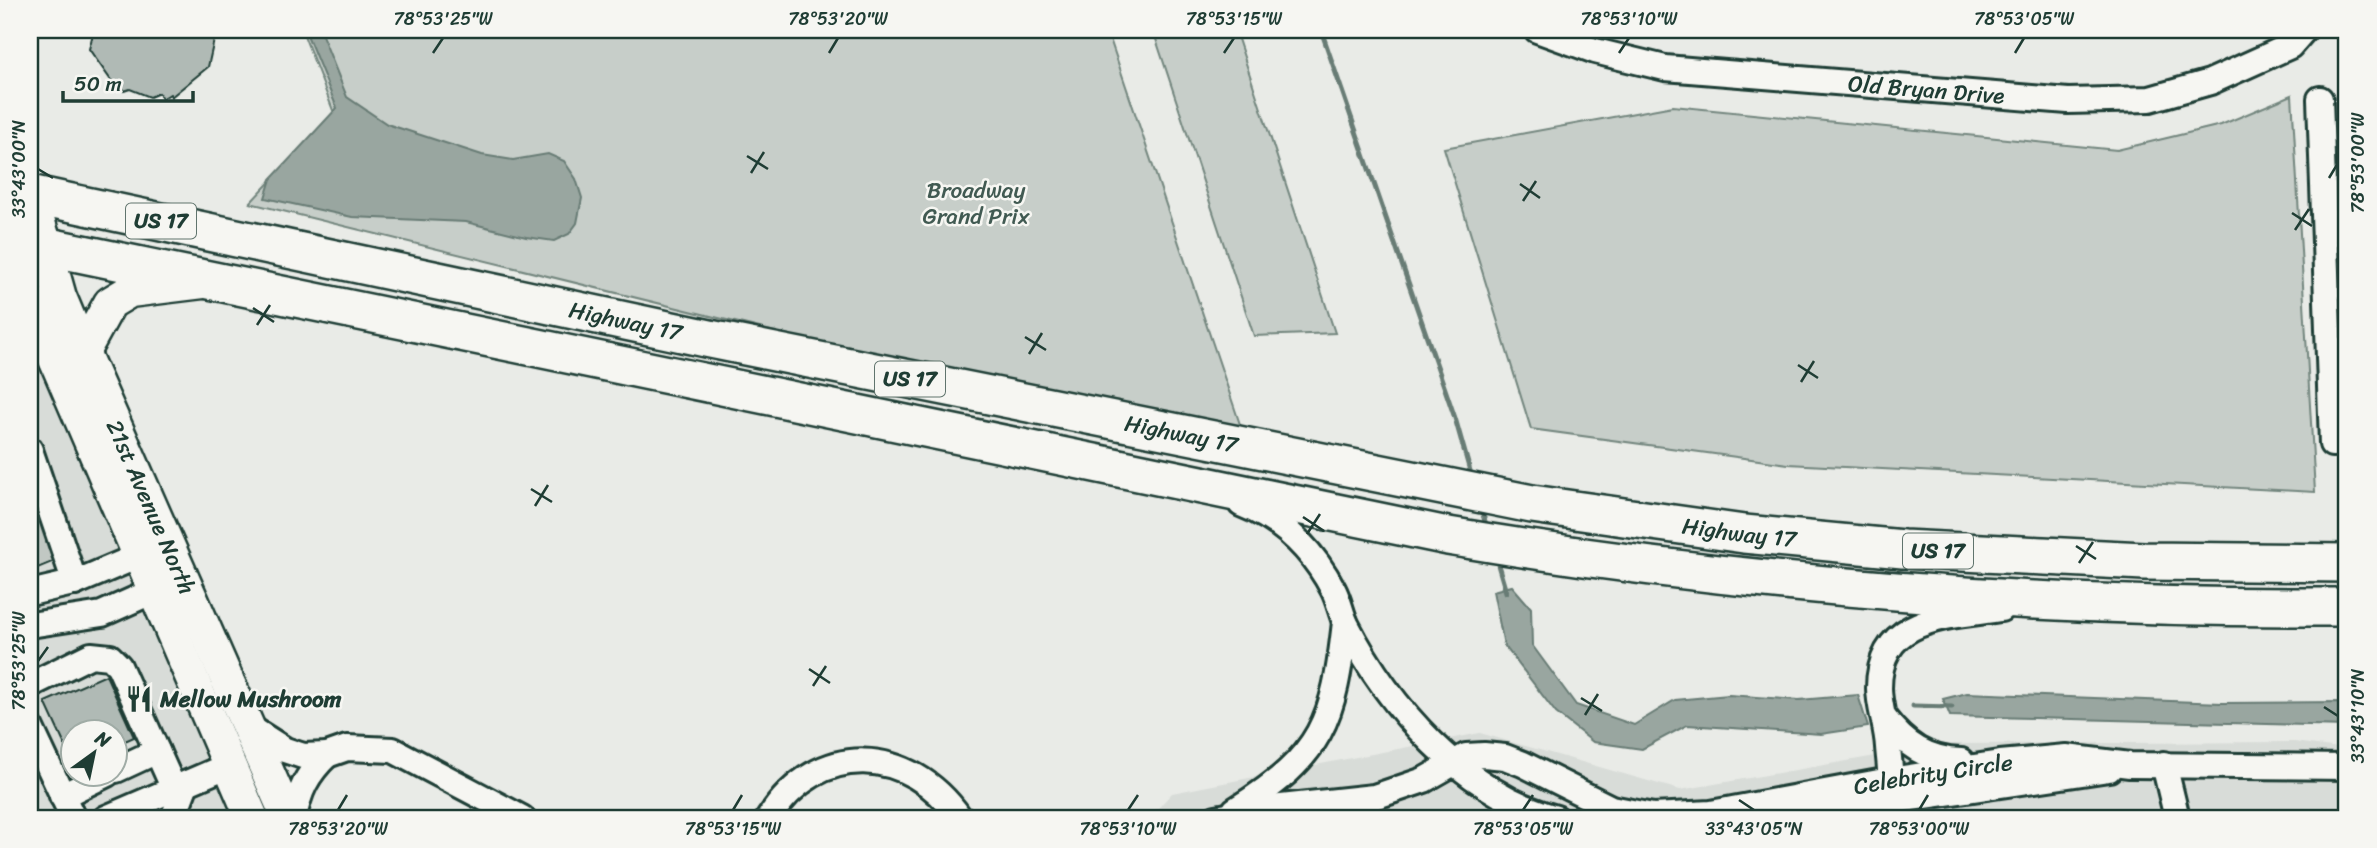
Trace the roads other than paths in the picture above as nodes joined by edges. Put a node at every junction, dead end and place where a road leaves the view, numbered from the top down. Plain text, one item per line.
1 (1537, 30) edge
2 (2304, 30) edge
3 (2320, 99) dead end
4 (30, 193) edge
5 (2336, 203) edge
6 (37, 244) edge
7 (214, 281) junction
8 (30, 301) edge
9 (83, 352) junction
10 (2347, 443) edge
11 (30, 450) edge
12 (1185, 481) junction
13 (152, 550) junction
14 (2347, 563) edge
15 (75, 583) junction
16 (166, 585) junction
17 (30, 593) edge
18 (2039, 603) junction
19 (2347, 607) edge
20 (1345, 622) junction
21 (30, 625) edge
22 (30, 685) edge
23 (1885, 719) junction
24 (30, 726) edge
25 (246, 726) junction
26 (157, 751) junction
27 (327, 755) junction
28 (1455, 761) junction
29 (2000, 763) junction
30 (130, 764) edge
31 (2164, 764) junction
32 (229, 765) junction
33 (2130, 765) junction
34 (2347, 766) edge
35 (180, 787) junction
36 (91, 788) edge
37 (1887, 791) junction
38 (67, 807) edge
39 (777, 816) edge
40 (1222, 816) edge
41 (106, 818) edge
42 (173, 818) edge
43 (252, 818) edge
44 (288, 818) edge
45 (294, 818) edge
46 (522, 818) edge
47 (960, 818) edge
48 (1556, 818) edge
49 (1806, 818) edge
50 (2177, 818) edge

1 - 2 street, Old Bryan Drive
3 - 5 street
4 - 6 main road, 21st Avenue North
4 - 14 highway, Highway 17 / US 17
5 - 10 street
6 - 7 highway, Highway 17 / US 17
6 - 9 main road, 21st Avenue North
7 - 9 main road
7 - 12 highway, Highway 17 / US 17
8 - 13 main road, 21st Avenue North
9 - 13 main road, 21st Avenue North
11 - 15 street
12 - 18 highway, Highway 17 / US 17
12 - 20 street
13 - 15 street
13 - 16 main road, 21st Avenue North
15 - 17 street
16 - 21 street
16 - 25 main road, 21st Avenue North
16 - 32 main road, 21st Avenue North
18 - 19 highway, Highway 17 / US 17
18 - 23 street
20 - 28 street
20 - 40 street
22 - 26 street
23 - 29 street
23 - 37 street
24 - 38 street
25 - 27 street
25 - 44 main road, 21st Avenue North
26 - 30 street
26 - 35 street
27 - 45 street
27 - 46 street
28 - 37 street, Celebrity Circle
28 - 40 street, Celebrity Circle
28 - 48 street
29 - 33 street, Celebrity Circle
29 - 37 street, Celebrity Circle
31 - 33 street, Celebrity Circle
31 - 34 street, Celebrity Circle
31 - 50 street
32 - 35 street
32 - 43 main road, 21st Avenue North
33 - 37 street, Celebrity Circle
35 - 41 street
35 - 42 street
36 - 38 street
37 - 49 street, Celebrity Circle
39 - 47 street

